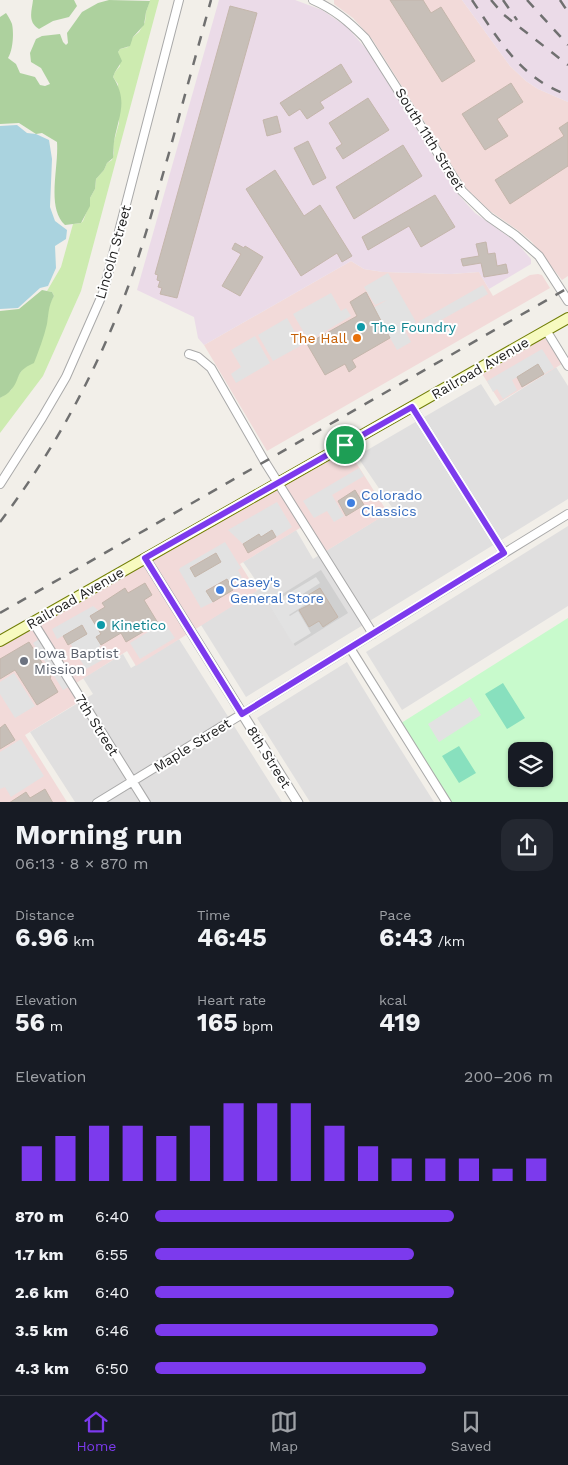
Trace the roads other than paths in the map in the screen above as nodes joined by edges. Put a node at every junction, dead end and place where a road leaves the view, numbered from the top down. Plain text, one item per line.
1 (179, 0) edge
2 (313, 0) edge
3 (568, 301) edge
4 (568, 318) edge
5 (546, 330) junction
6 (190, 354) dead end
7 (568, 366) edge
8 (412, 407) junction
9 (279, 482) junction
10 (0, 484) edge
11 (568, 514) edge
12 (504, 553) junction
13 (145, 558) junction
14 (33, 622) junction
15 (373, 634) junction
16 (0, 641) edge
17 (350, 648) junction
18 (242, 714) junction
19 (132, 781) junction
20 (445, 800) edge
21 (97, 802) edge
22 (146, 802) edge
23 (298, 802) edge
24 (435, 802) edge

1 - 10 street, Lincoln Street
2 - 3 street, South 11th Street
4 - 5 main road, Railroad Avenue
5 - 7 street
5 - 8 main road, Railroad Avenue
6 - 9 street
8 - 9 main road, Railroad Avenue
8 - 12 street
9 - 13 main road, Railroad Avenue
9 - 15 street
11 - 12 street, Maple Street
12 - 15 street, Maple Street
13 - 14 main road, Railroad Avenue
13 - 18 street, 8th Street
14 - 16 main road, Railroad Avenue
14 - 19 street, 7th Street
15 - 17 street, Maple Street
17 - 18 street, Maple Street
17 - 20 street
18 - 19 street, Maple Street
18 - 23 street, 8th Street
19 - 21 street, Maple Street
19 - 22 street, 7th Street
20 - 24 street

